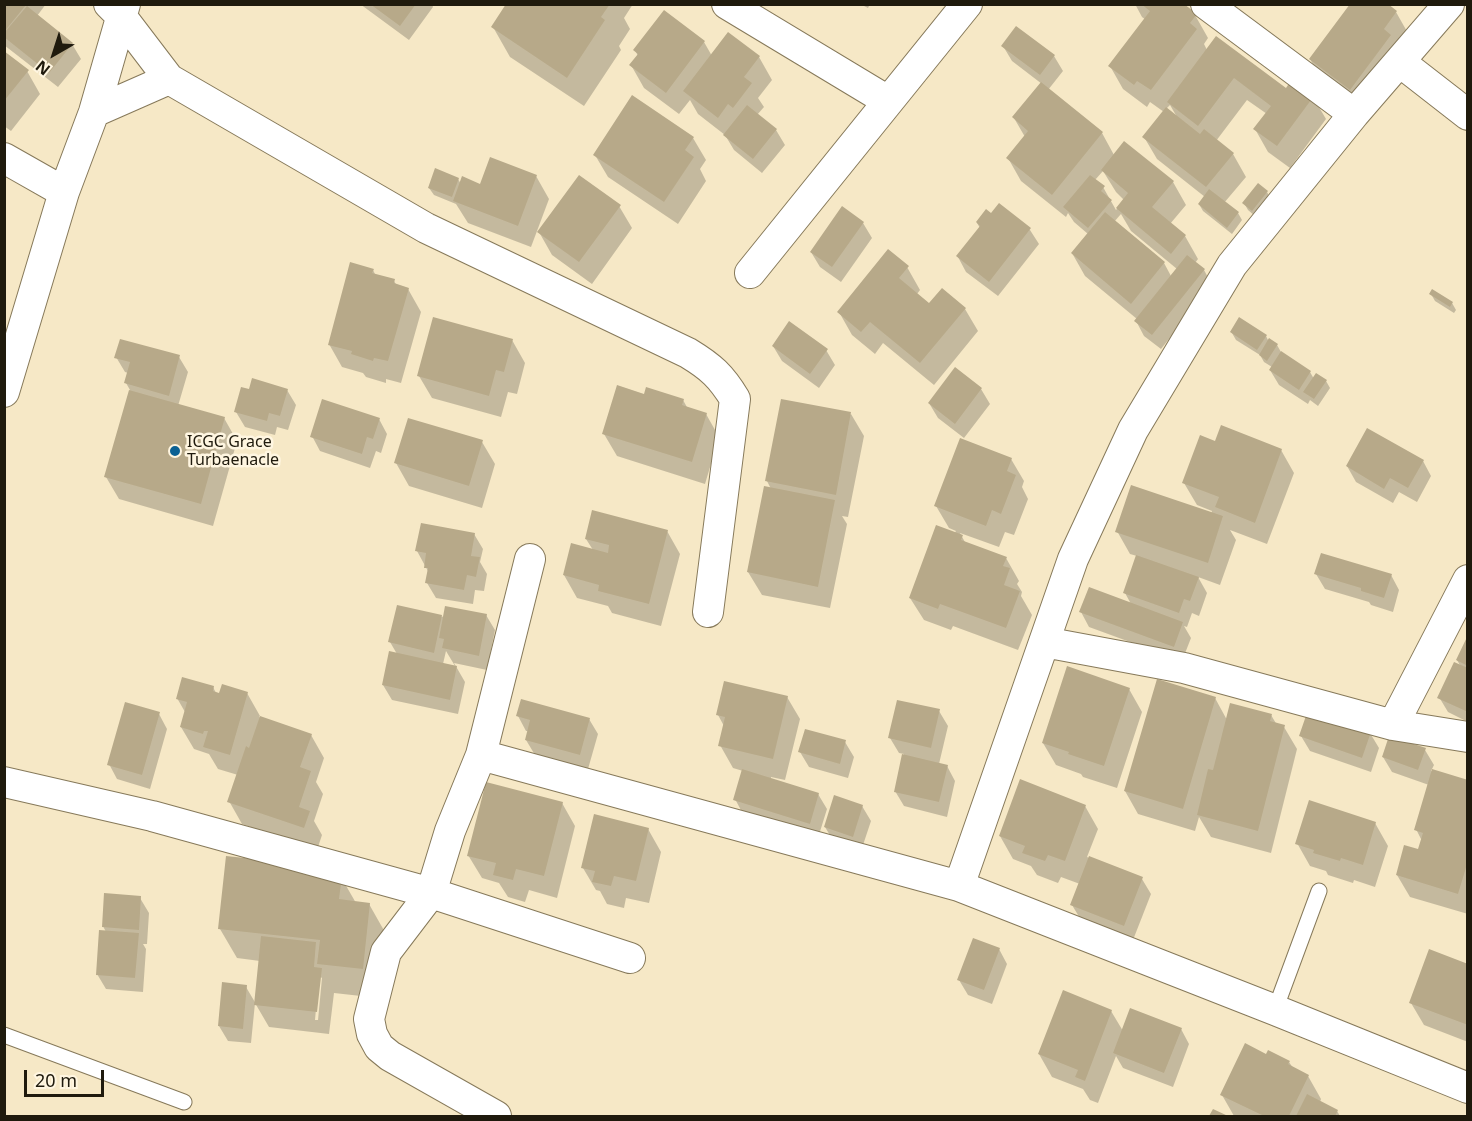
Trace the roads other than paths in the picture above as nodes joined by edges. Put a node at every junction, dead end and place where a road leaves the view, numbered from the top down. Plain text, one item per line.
1 (727, 4) edge
2 (967, 4) edge
3 (1206, 4) edge
4 (1449, 4) edge
5 (119, 8) edge
6 (1400, 62) junction
7 (169, 79) junction
8 (888, 101) junction
9 (94, 112) junction
10 (1354, 114) junction
11 (1467, 115) edge
12 (4, 158) edge
13 (64, 192) junction
14 (750, 273) dead end
15 (4, 392) edge
16 (530, 559) dead end
17 (1467, 580) edge
18 (708, 612) dead end
19 (1044, 642) junction
20 (1393, 725) junction
21 (1467, 737) edge
22 (481, 755) junction
23 (4, 782) edge
24 (959, 886) junction
25 (1318, 891) dead end
26 (431, 892) junction
27 (630, 958) dead end
28 (1275, 1010) junction
29 (4, 1035) edge
30 (1467, 1088) edge
31 (184, 1102) dead end
32 (496, 1116) edge

1 - 8 street
2 - 8 street
3 - 10 street
4 - 6 street
5 - 7 street
5 - 9 street
6 - 10 street
6 - 11 street
7 - 9 street
7 - 18 street
8 - 14 street
9 - 13 street
10 - 19 street
12 - 13 street
13 - 15 street
16 - 22 street
17 - 20 street
19 - 20 street
19 - 24 street
20 - 21 street
22 - 24 street
22 - 26 street
23 - 26 street
24 - 28 street
25 - 28 lane
26 - 27 street
26 - 32 street
28 - 30 street
29 - 31 lane

